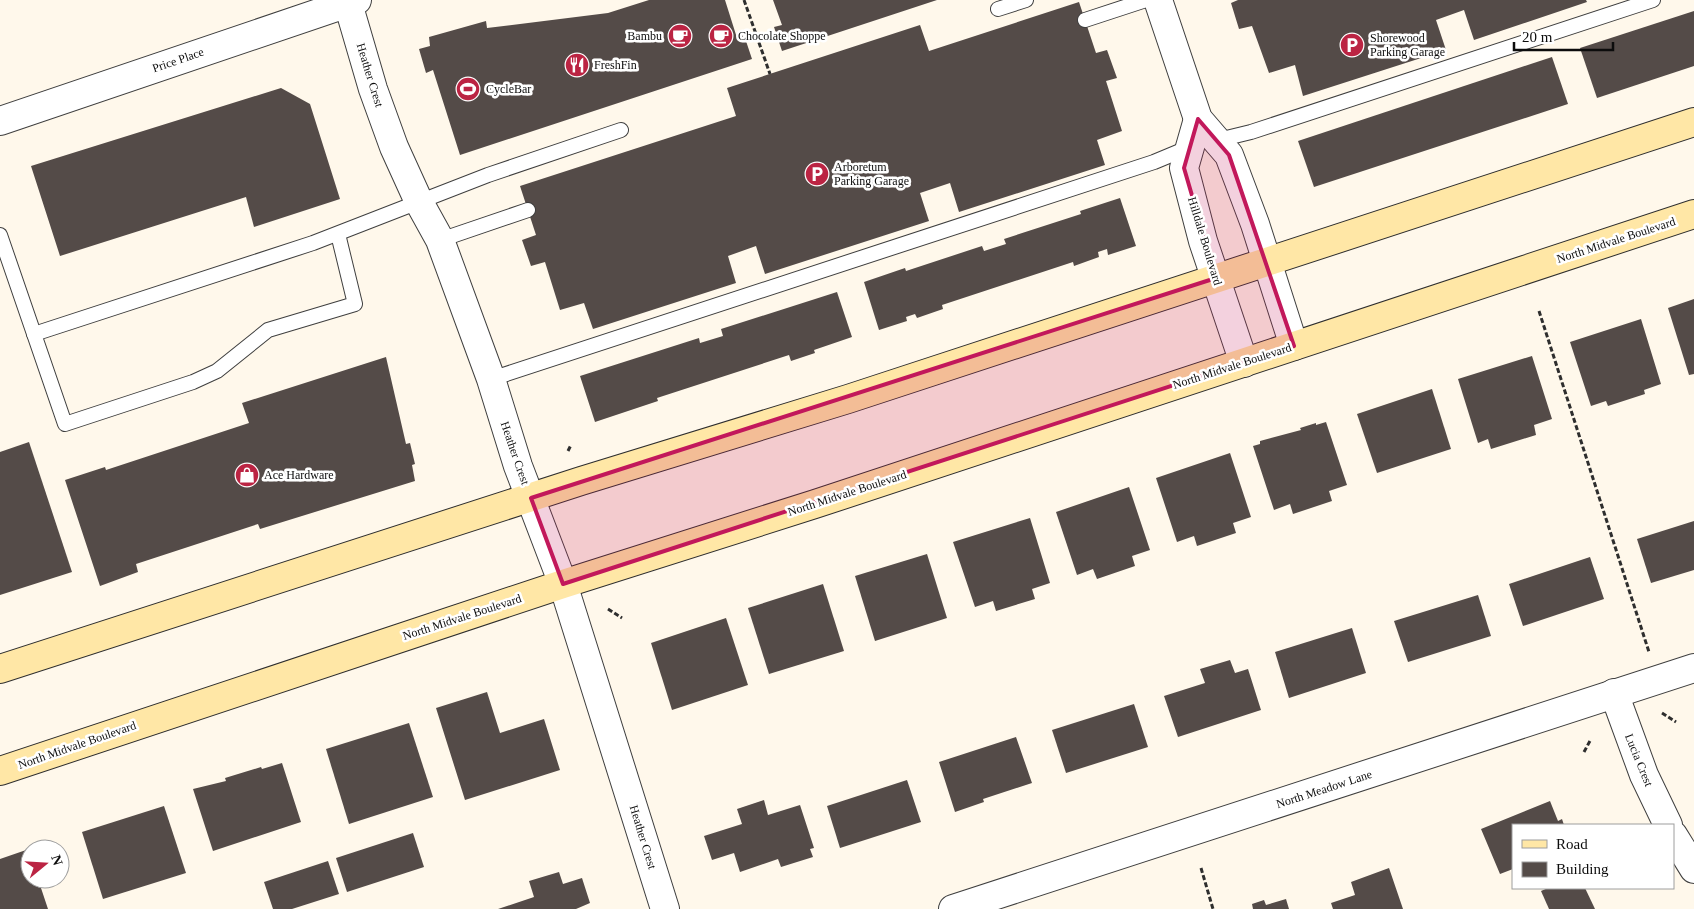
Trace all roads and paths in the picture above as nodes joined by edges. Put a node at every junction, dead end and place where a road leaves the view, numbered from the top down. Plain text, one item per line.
1 (744, 0) edge
2 (1026, 0) edge
3 (1146, 0) edge
4 (1158, 0) edge
5 (1653, 0) edge
6 (351, 1) edge
7 (998, 9) dead end
8 (1085, 20) dead end
9 (770, 74) dead end
10 (1198, 119) junction
11 (0, 121) edge
12 (1694, 122) edge
13 (621, 130) dead end
14 (1218, 140) junction
15 (1190, 147) junction
16 (419, 202) junction
17 (528, 210) dead end
18 (1694, 214) edge
19 (338, 234) junction
20 (0, 235) edge
21 (440, 240) junction
22 (1267, 262) junction
23 (1216, 278) junction
24 (1539, 311) dead end
25 (34, 334) junction
26 (1294, 346) junction
27 (1244, 362) junction
28 (491, 379) junction
29 (571, 445) dead end
30 (568, 451) dead end
31 (531, 498) junction
32 (563, 584) junction
33 (608, 609) dead end
34 (622, 618) dead end
35 (1649, 652) dead end
36 (1694, 668) edge
37 (0, 669) edge
38 (1614, 693) junction
39 (1662, 713) dead end
40 (1676, 722) dead end
41 (1591, 739) dead end
42 (1584, 752) dead end
43 (0, 771) edge
44 (1668, 824) edge
45 (1674, 837) edge
46 (1201, 868) dead end
47 (1694, 870) edge
48 (665, 909) edge
49 (953, 909) edge
50 (1214, 909) edge

1 - 9 path
2 - 7 lane
3 - 8 lane
4 - 10 street
5 - 14 lane
6 - 11 street, Price Place
6 - 16 street, Heather Crest
10 - 14 street
10 - 15 street, Hilldale Boulevard
12 - 22 main road
13 - 16 lane
14 - 15 lane
14 - 22 street
15 - 23 street, Hilldale Boulevard
15 - 28 lane
16 - 19 lane
16 - 21 street, Heather Crest
17 - 21 lane
18 - 26 main road, North Midvale Boulevard
19 - 25 lane
19 - 25 lane
20 - 25 lane
21 - 28 street, Heather Crest
22 - 23 main road
22 - 26 street
23 - 27 street, Hilldale Boulevard
23 - 31 main road
24 - 35 path
26 - 27 main road, North Midvale Boulevard
27 - 32 main road, North Midvale Boulevard
28 - 31 street, Heather Crest
29 - 30 path
31 - 32 street, Heather Crest
31 - 37 main road
32 - 43 main road, North Midvale Boulevard
32 - 48 street, Heather Crest
33 - 34 path
36 - 38 street, North Meadow Lane
38 - 44 street, Lucia Crest
38 - 49 street, North Meadow Lane
39 - 40 path
41 - 42 path
45 - 47 street
46 - 50 path

